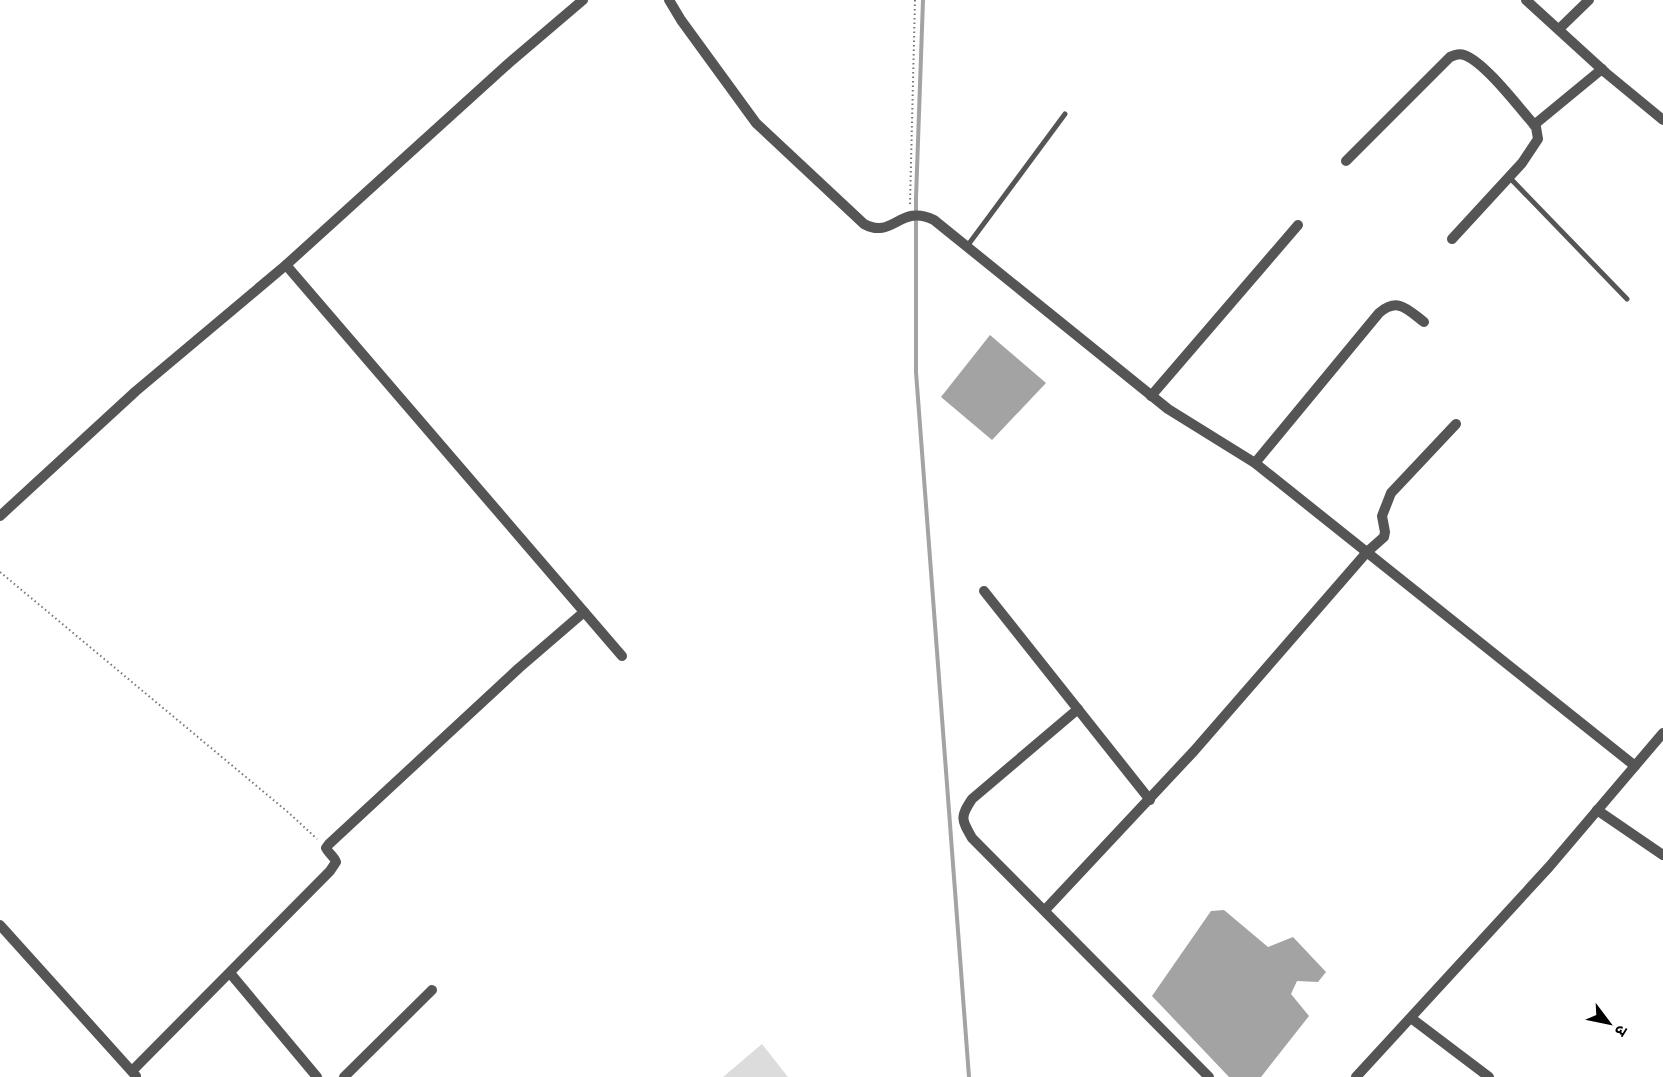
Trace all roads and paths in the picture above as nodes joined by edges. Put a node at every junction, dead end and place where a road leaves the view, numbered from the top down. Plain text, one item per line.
1 (583, 0) edge
2 (669, 0) edge
3 (915, 0) edge
4 (1526, 0) edge
5 (1589, 0) edge
6 (1559, 29) junction
7 (1602, 69) junction
8 (1065, 114) dead end
9 (1663, 120) edge
10 (1534, 125) junction
11 (1346, 160) dead end
12 (1509, 177) junction
13 (915, 215) junction
14 (1298, 225) dead end
15 (1452, 239) dead end
16 (968, 246) junction
17 (286, 265) junction
18 (1627, 299) dead end
19 (1424, 322) dead end
20 (1151, 396) junction
21 (1456, 424) dead end
22 (1255, 463) junction
23 (0, 516) edge
24 (1367, 552) junction
25 (0, 572) edge
26 (984, 591) dead end
27 (584, 612) junction
28 (622, 656) dead end
29 (1078, 709) junction
30 (1663, 733) edge
31 (1635, 766) junction
32 (1150, 800) junction
33 (1597, 810) junction
34 (327, 848) junction
35 (1663, 855) edge
36 (1045, 910) junction
37 (0, 925) edge
38 (230, 973) junction
39 (432, 990) dead end
40 (1411, 1018) junction
41 (134, 1074) edge
42 (317, 1077) edge
43 (344, 1077) edge
44 (1209, 1077) edge
45 (1356, 1077) edge
46 (1489, 1077) edge

1 - 17 street
2 - 13 street
3 - 13 path
4 - 6 street
5 - 6 street
6 - 7 street
7 - 9 street
7 - 10 street
8 - 16 lane
10 - 11 street
10 - 12 street
12 - 15 street
12 - 18 lane
13 - 16 street
14 - 20 street
16 - 20 street
17 - 23 street
17 - 27 street
19 - 22 street
20 - 22 street
21 - 24 street
22 - 24 street
24 - 31 street
24 - 32 street
25 - 34 path
26 - 29 street
27 - 28 street
27 - 34 street
29 - 32 street
29 - 36 street
30 - 31 street
31 - 33 street
32 - 36 street
33 - 35 street
33 - 40 street
34 - 38 street
36 - 44 street
37 - 41 street
38 - 41 street
38 - 42 street
39 - 43 street
40 - 45 street
40 - 46 street

